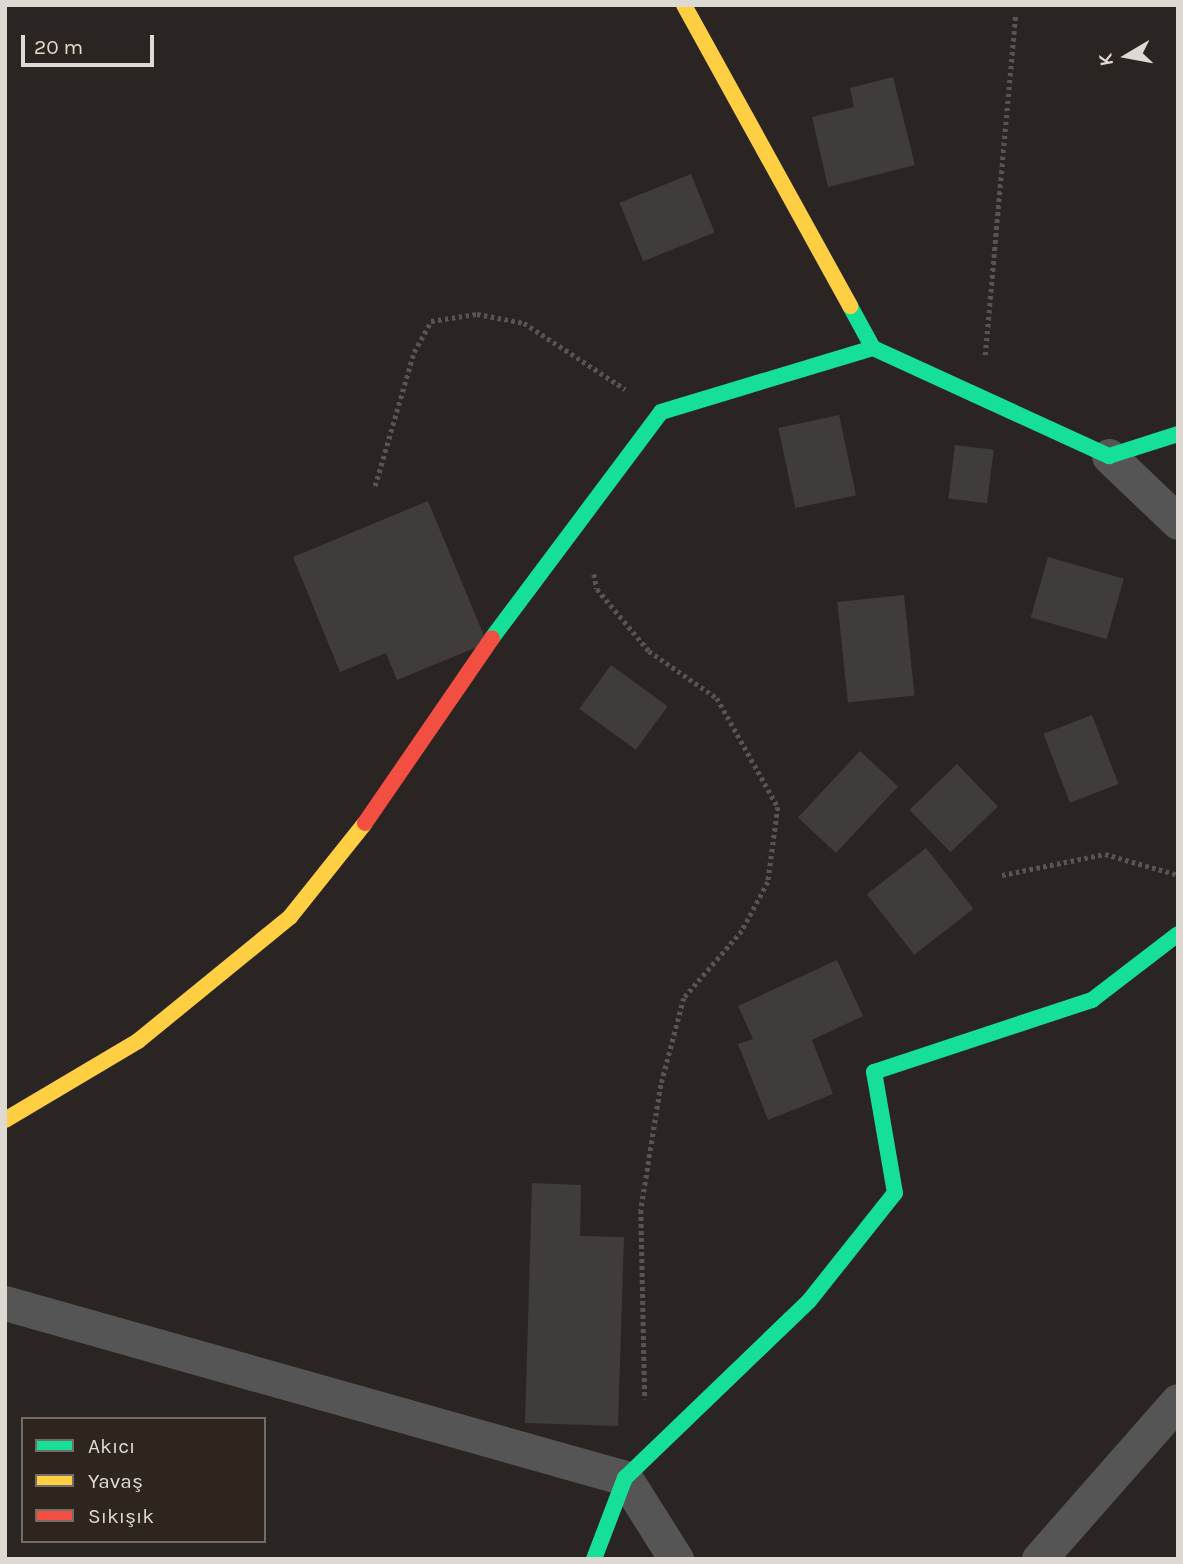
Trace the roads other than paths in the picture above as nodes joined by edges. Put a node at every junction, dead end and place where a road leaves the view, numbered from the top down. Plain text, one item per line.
1 (684, 5) edge
2 (873, 348) junction
3 (1178, 434) edge
4 (1109, 456) junction
5 (1178, 522) edge
6 (1178, 934) edge
7 (5, 1120) edge
8 (5, 1303) edge
9 (1178, 1401) edge
10 (633, 1470) junction
11 (594, 1559) edge
12 (676, 1559) edge
13 (1039, 1559) edge

1 - 2 street
2 - 4 street
2 - 7 street
3 - 4 street
4 - 5 street
6 - 10 street
8 - 10 street
9 - 13 street
10 - 11 street
10 - 12 street

